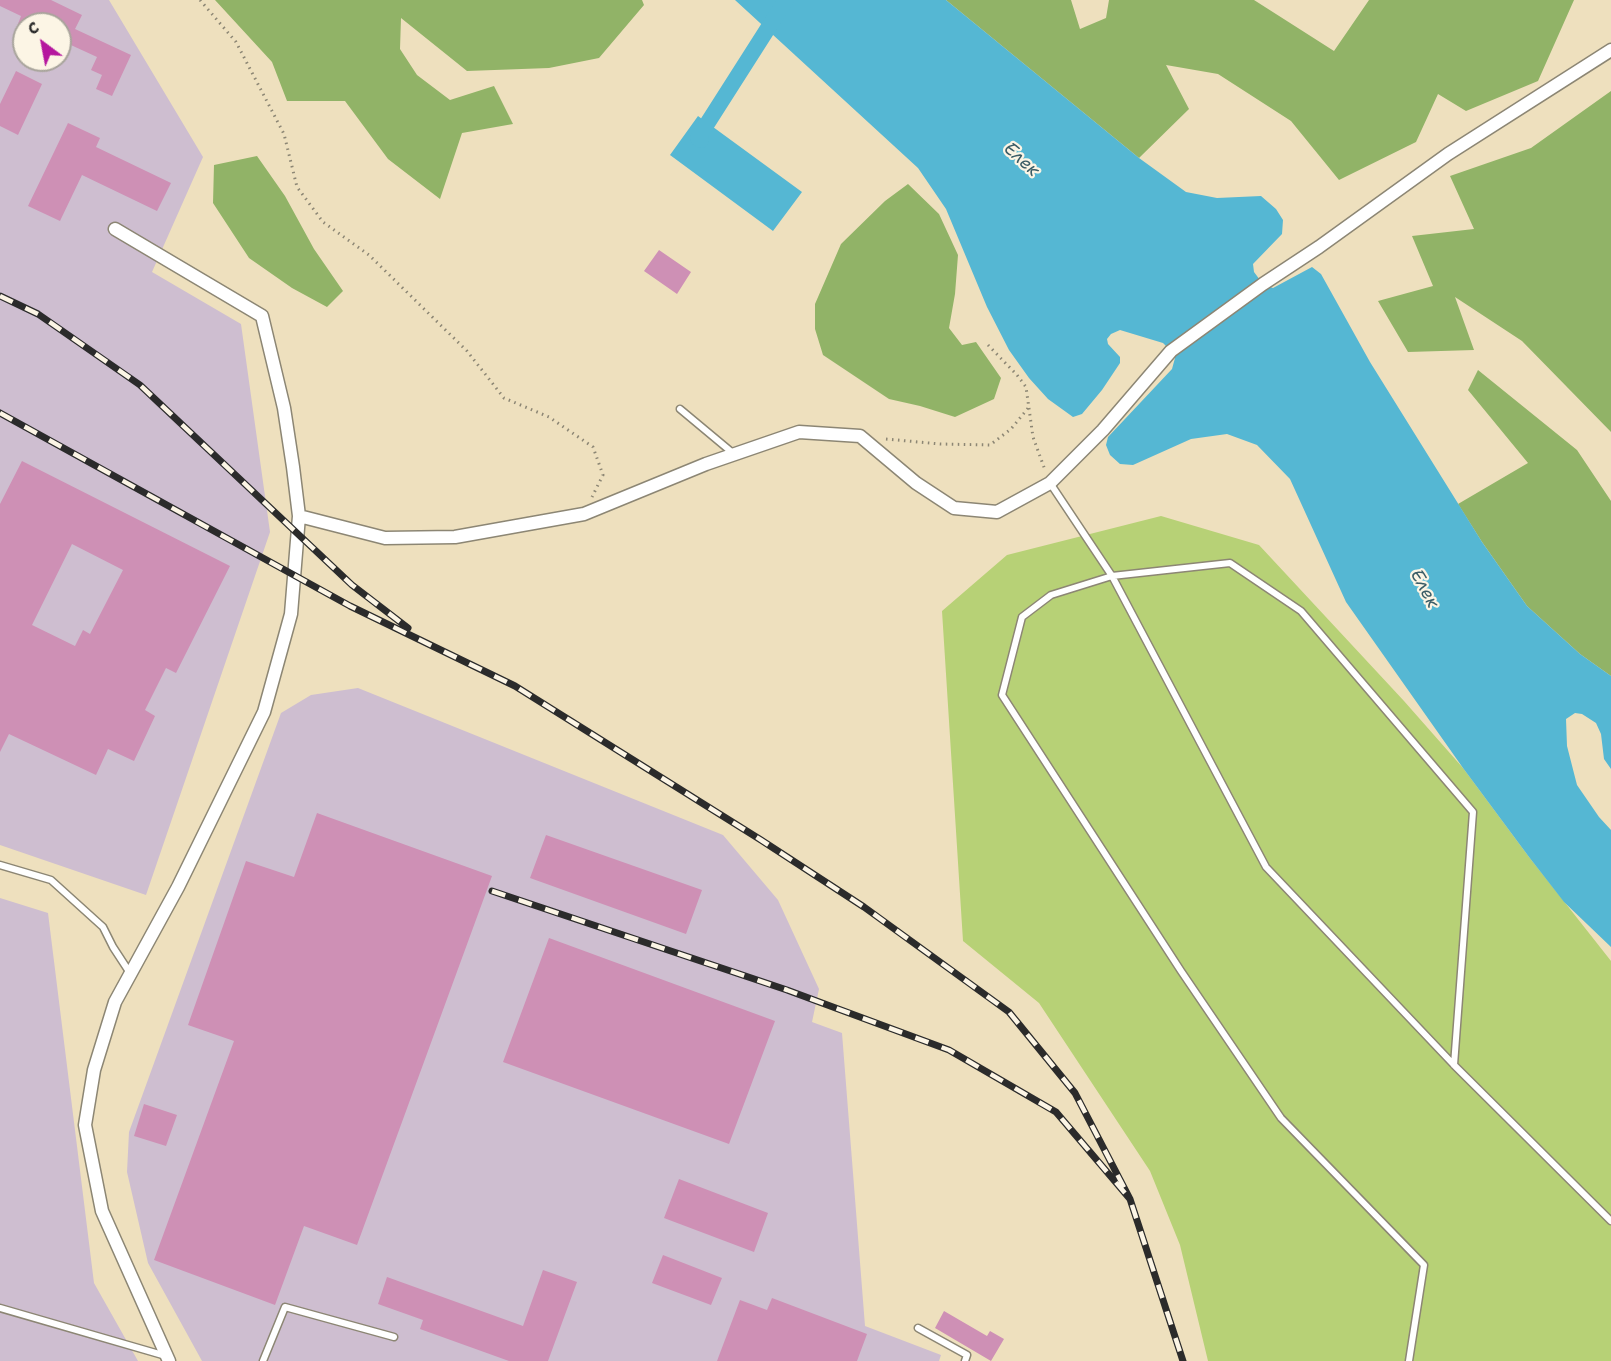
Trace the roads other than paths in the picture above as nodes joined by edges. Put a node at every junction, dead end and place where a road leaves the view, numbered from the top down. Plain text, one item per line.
1 (1611, 50) edge
2 (114, 229) dead end
3 (680, 409) dead end
4 (734, 454) junction
5 (1050, 483) junction
6 (298, 516) junction
7 (1112, 576) junction
8 (0, 865) edge
9 (130, 973) junction
10 (1454, 1065) junction
11 (1611, 1221) edge
12 (0, 1308) edge
13 (918, 1328) dead end
14 (393, 1337) dead end
15 (168, 1358) edge
16 (263, 1361) edge
17 (965, 1361) edge
18 (1409, 1361) edge

1 - 5 street
2 - 6 street
3 - 4 lane
4 - 5 street
4 - 6 street
5 - 7 lane
6 - 9 street
7 - 10 lane
7 - 10 lane
7 - 18 lane
8 - 9 lane
9 - 15 street
10 - 11 lane
12 - 15 lane
13 - 17 lane
14 - 16 lane

